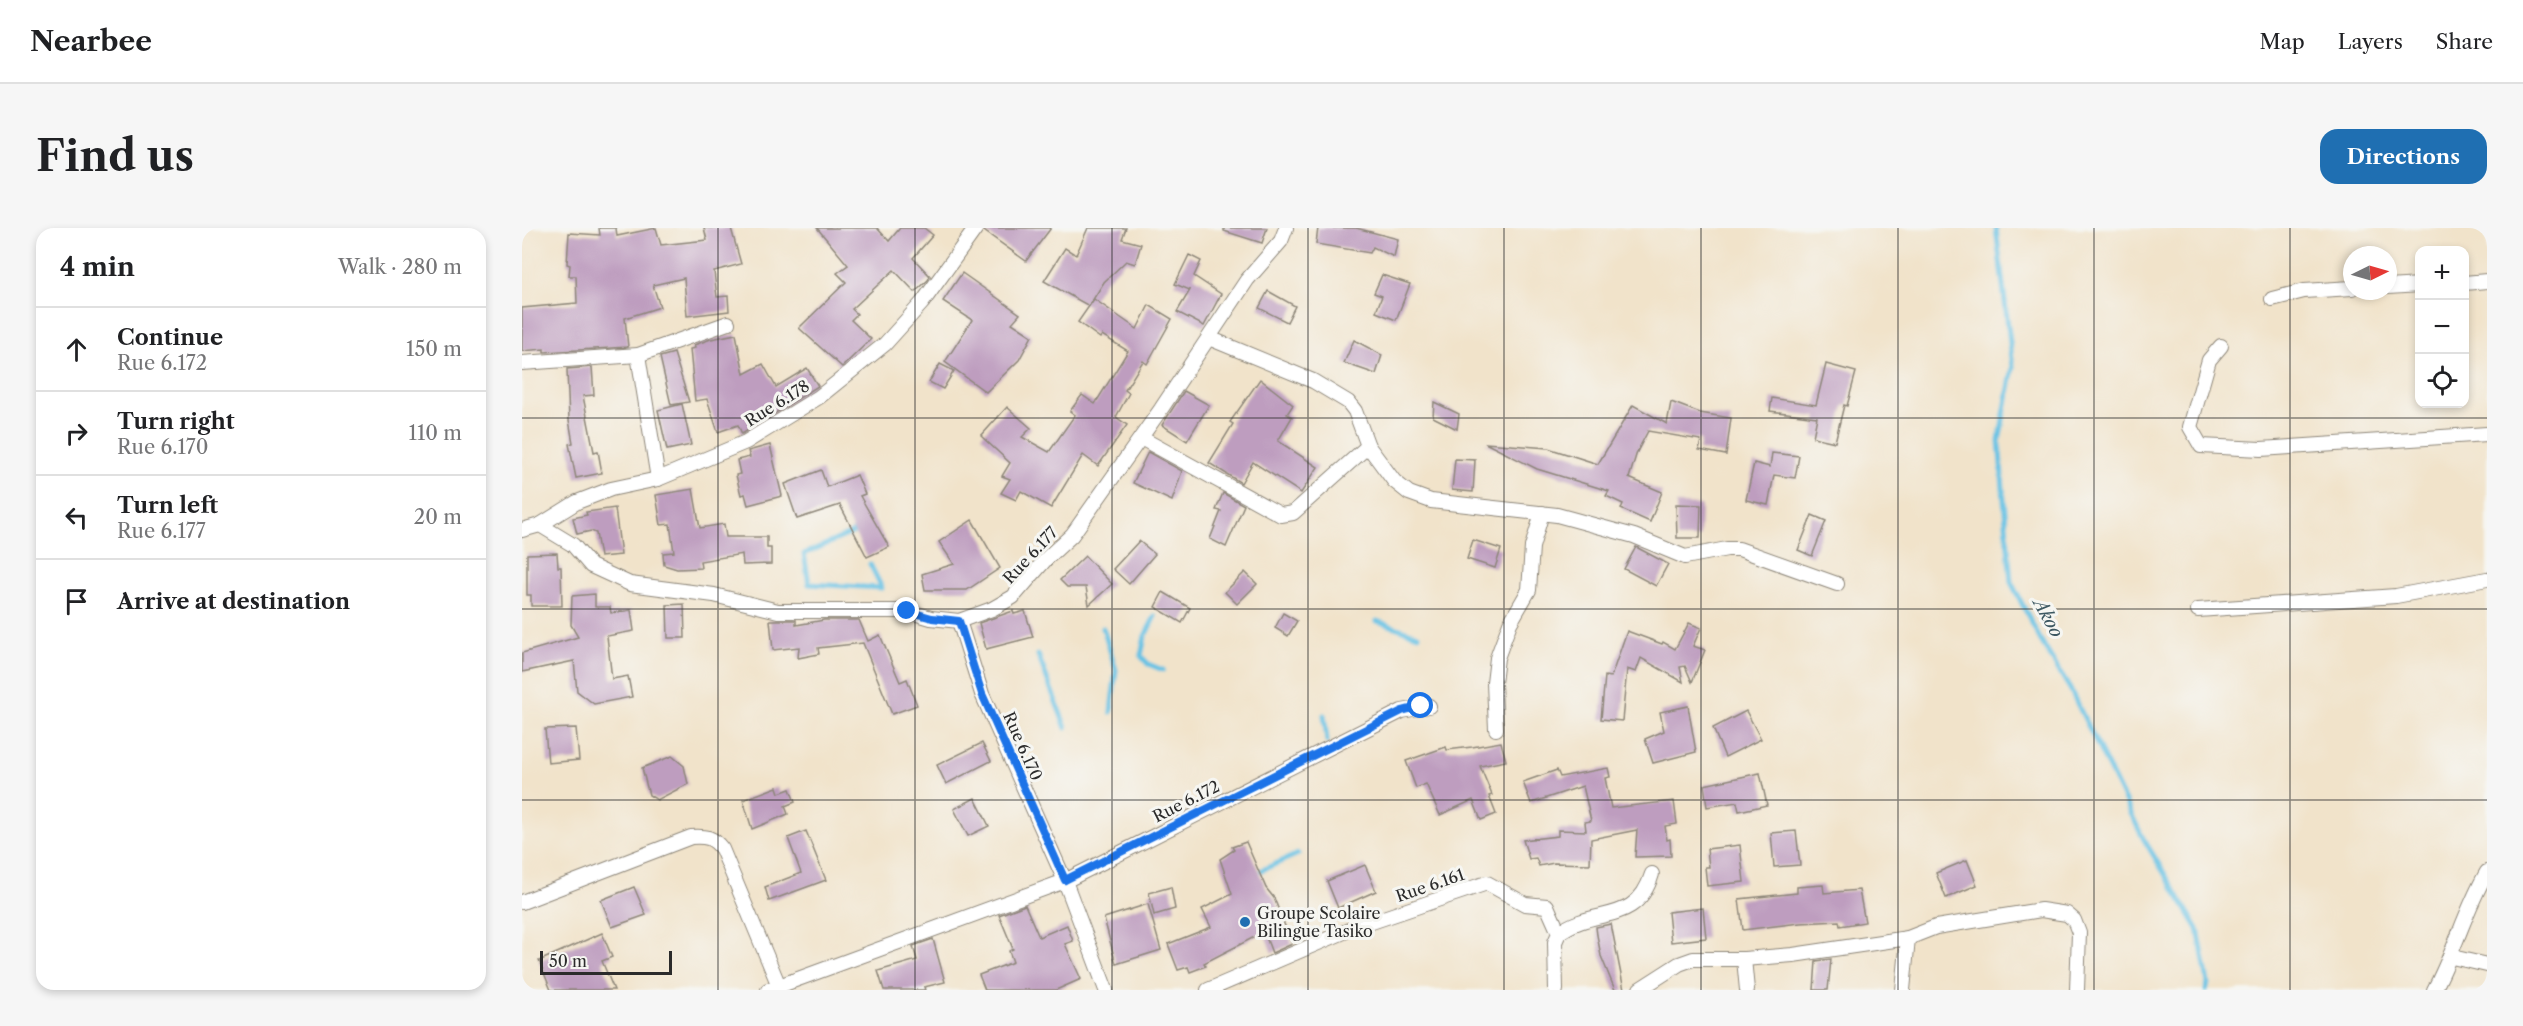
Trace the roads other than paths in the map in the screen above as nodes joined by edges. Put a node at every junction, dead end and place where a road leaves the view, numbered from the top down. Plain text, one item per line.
1 (1286, 228) edge
2 (970, 231) edge
3 (2487, 281) edge
4 (2469, 283) edge
5 (2415, 285) edge
6 (2397, 286) edge
7 (2343, 289) edge
8 (2272, 299) dead end
9 (728, 323) dead end
10 (1209, 338) junction
11 (2220, 346) dead end
12 (638, 355) junction
13 (522, 363) edge
14 (2487, 434) edge
15 (1141, 438) junction
16 (1368, 446) junction
17 (658, 479) junction
18 (1542, 513) junction
19 (540, 525) junction
20 (522, 530) edge
21 (2487, 579) edge
22 (1837, 584) dead end
23 (2198, 610) dead end
24 (959, 621) junction
25 (1429, 706) dead end
26 (1496, 729) dead end
27 (2487, 872) edge
28 (1652, 874) dead end
29 (1065, 880) junction
30 (522, 902) edge
31 (1559, 933) junction
32 (1908, 938) junction
33 (2452, 957) junction
34 (1744, 959) junction
35 (2487, 965) edge
36 (774, 988) edge
37 (1106, 990) edge
38 (1208, 990) edge
39 (1556, 990) edge
40 (1640, 990) edge
41 (1747, 990) edge
42 (1903, 990) edge
43 (2077, 990) edge
44 (2434, 990) edge

1 - 10 street, Rue 6.177
2 - 17 street, Rue 6.178
3 - 4 street
5 - 6 street
7 - 8 street
9 - 12 street
10 - 15 street, Rue 6.177
10 - 16 street
11 - 14 street
12 - 13 street
12 - 17 street
15 - 16 street
15 - 24 street, Rue 6.177
16 - 18 street
17 - 19 street, Rue 6.178
18 - 22 street
18 - 26 street
19 - 20 street
19 - 24 street
21 - 23 street
24 - 29 street, Rue 6.170
25 - 29 street, Rue 6.172
27 - 33 street
28 - 31 street
29 - 36 street, Rue 6.172
29 - 37 street
30 - 36 street
31 - 38 street, Rue 6.161
31 - 39 street
32 - 34 street
32 - 42 street
32 - 43 street
33 - 35 street
33 - 44 street
34 - 40 street
34 - 41 street

